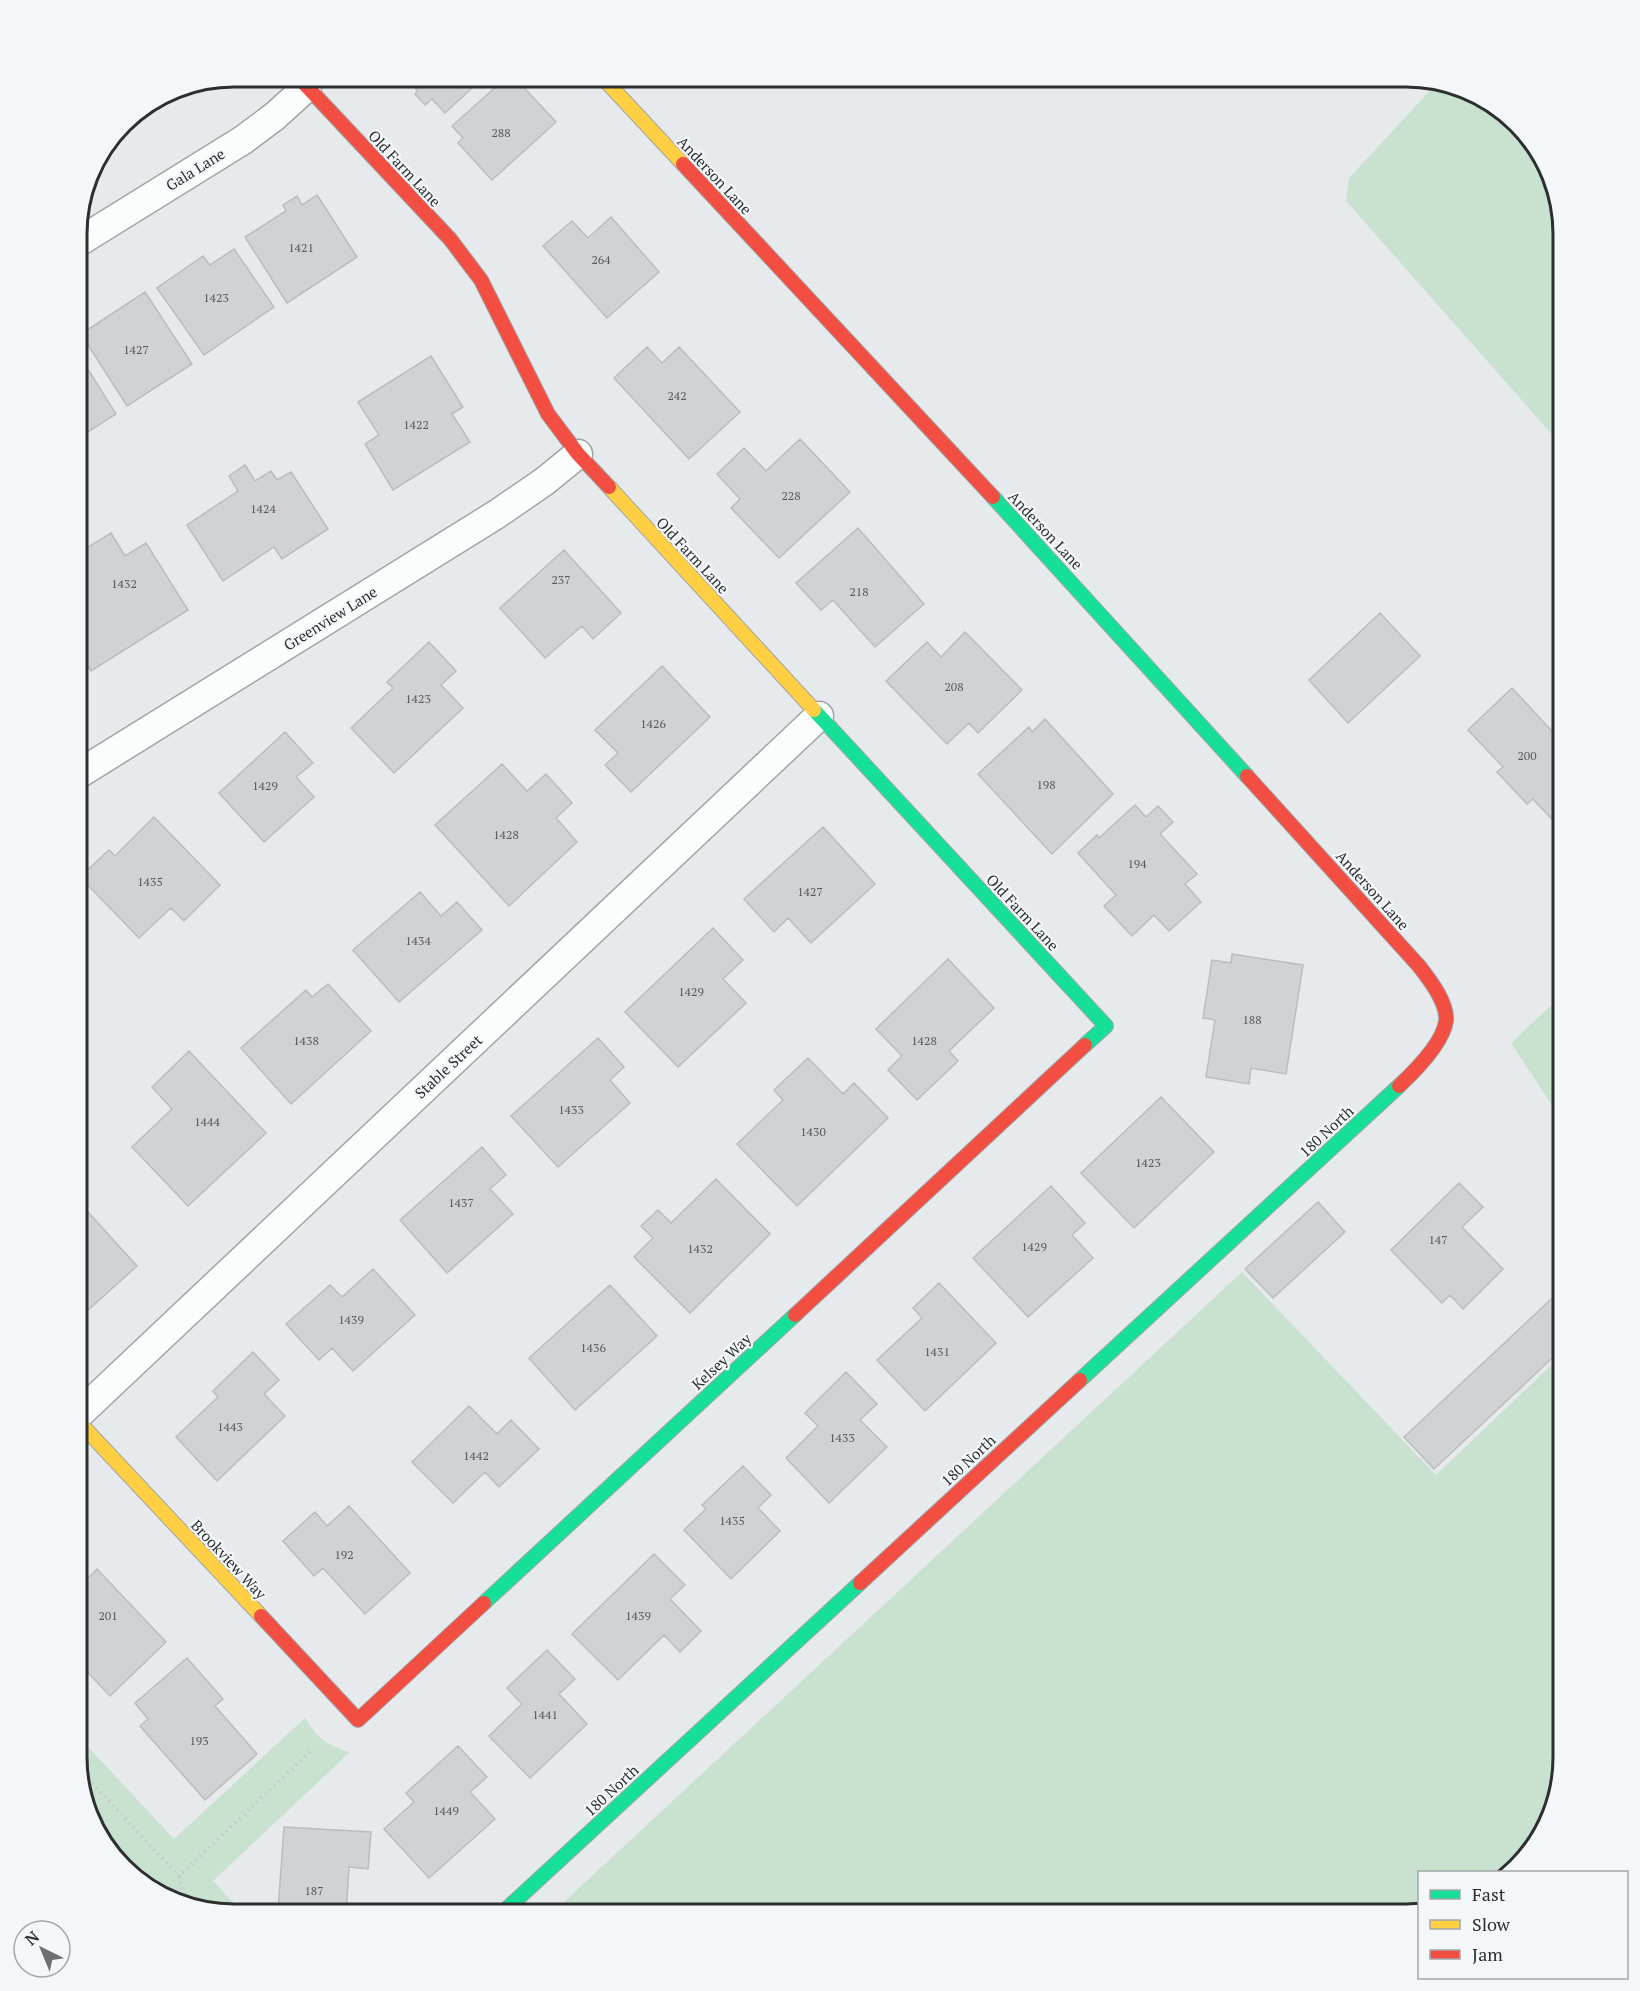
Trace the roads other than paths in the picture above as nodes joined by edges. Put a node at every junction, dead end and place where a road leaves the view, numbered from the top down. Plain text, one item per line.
1 (299, 87) edge
2 (308, 87) edge
3 (611, 87) edge
4 (87, 237) edge
5 (578, 454) junction
6 (819, 716) junction
7 (87, 770) edge
8 (1446, 1020) joint
9 (1106, 1026) joint
10 (87, 1409) edge
11 (87, 1429) edge
12 (358, 1720) joint
13 (512, 1904) edge

1 - 4 street, Gala Lane
2 - 5 street, Old Farm Lane
3 - 8 street, Anderson Lane
5 - 6 street, Old Farm Lane
5 - 7 street, Greenview Lane
6 - 9 street, Old Farm Lane
6 - 10 street, Stable Street
8 - 13 street, 180 North
9 - 12 street, Kelsey Way
11 - 12 street, Brookview Way

